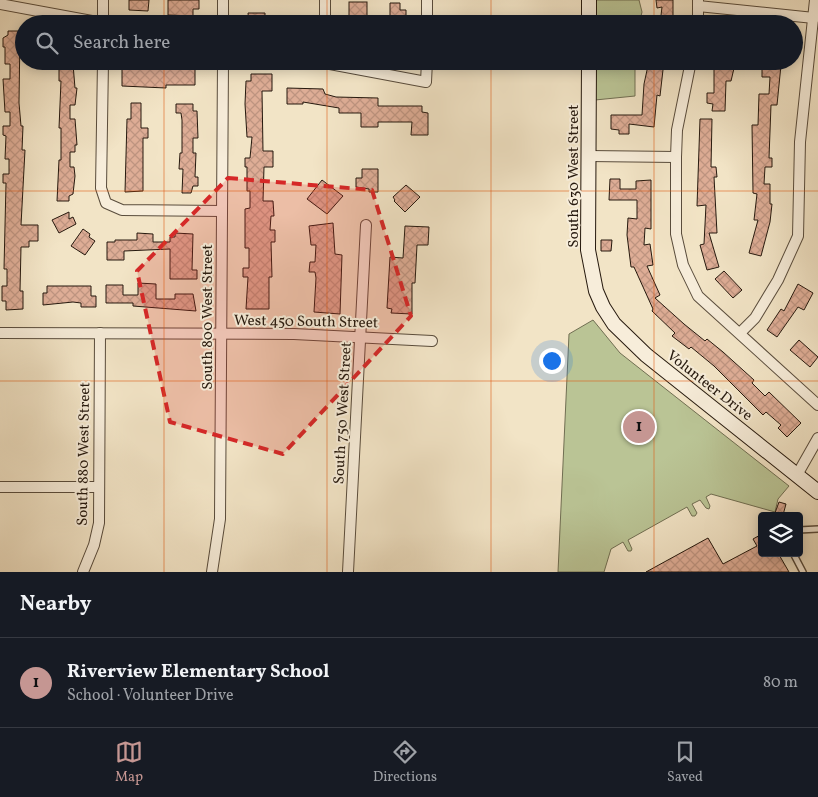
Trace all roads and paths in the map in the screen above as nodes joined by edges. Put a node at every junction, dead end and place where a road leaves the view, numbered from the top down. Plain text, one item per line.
1 (103, 0) edge
2 (223, 0) edge
3 (325, 0) edge
4 (427, 0) edge
5 (588, 0) edge
6 (815, 0) edge
7 (698, 3) edge
8 (0, 4) edge
9 (61, 15) edge
10 (104, 15) edge
11 (223, 15) edge
12 (325, 15) edge
13 (427, 15) edge
14 (589, 15) edge
15 (791, 15) edge
16 (803, 17) edge
17 (814, 18) junction
18 (103, 70) edge
19 (223, 70) edge
20 (363, 70) edge
21 (427, 70) edge
22 (589, 70) edge
23 (690, 70) edge
24 (806, 86) junction
25 (818, 86) edge
26 (589, 156) junction
27 (676, 157) junction
28 (222, 211) junction
29 (366, 225) dead end
30 (596, 291) joint
31 (0, 333) edge
32 (740, 333) junction
33 (100, 334) junction
34 (222, 335) junction
35 (360, 336) junction
36 (432, 341) dead end
37 (818, 405) edge
38 (818, 438) edge
39 (797, 475) junction
40 (0, 487) edge
41 (98, 487) junction
42 (818, 492) edge
43 (818, 529) edge
44 (803, 530) edge
45 (795, 557) edge
46 (84, 572) edge
47 (212, 572) edge
48 (348, 572) edge
49 (803, 572) edge

1 - 10 street
2 - 11 street
3 - 12 street
4 - 13 street
5 - 14 street
6 - 17 street
7 - 15 street
8 - 9 street
16 - 17 street
17 - 24 street
18 - 28 street
19 - 28 street, South 800 West Street
20 - 21 street
22 - 26 street, South 630 West Street
23 - 27 street
24 - 25 street
24 - 32 street
26 - 27 street
26 - 30 street, South 630 West Street
27 - 32 street
28 - 34 street, South 800 West Street
29 - 35 street, South 750 West Street
30 - 39 street, Volunteer Drive
31 - 33 street, West 450 South Street
32 - 37 street
33 - 34 street, West 450 South Street
33 - 41 street, South 880 West Street
34 - 35 street, West 450 South Street
34 - 47 street, South 800 West Street
35 - 36 street, West 450 South Street
35 - 48 street, South 750 West Street
38 - 39 street
39 - 42 street, Volunteer Drive
40 - 41 street
41 - 46 street, South 880 West Street
43 - 44 lane
45 - 49 lane

